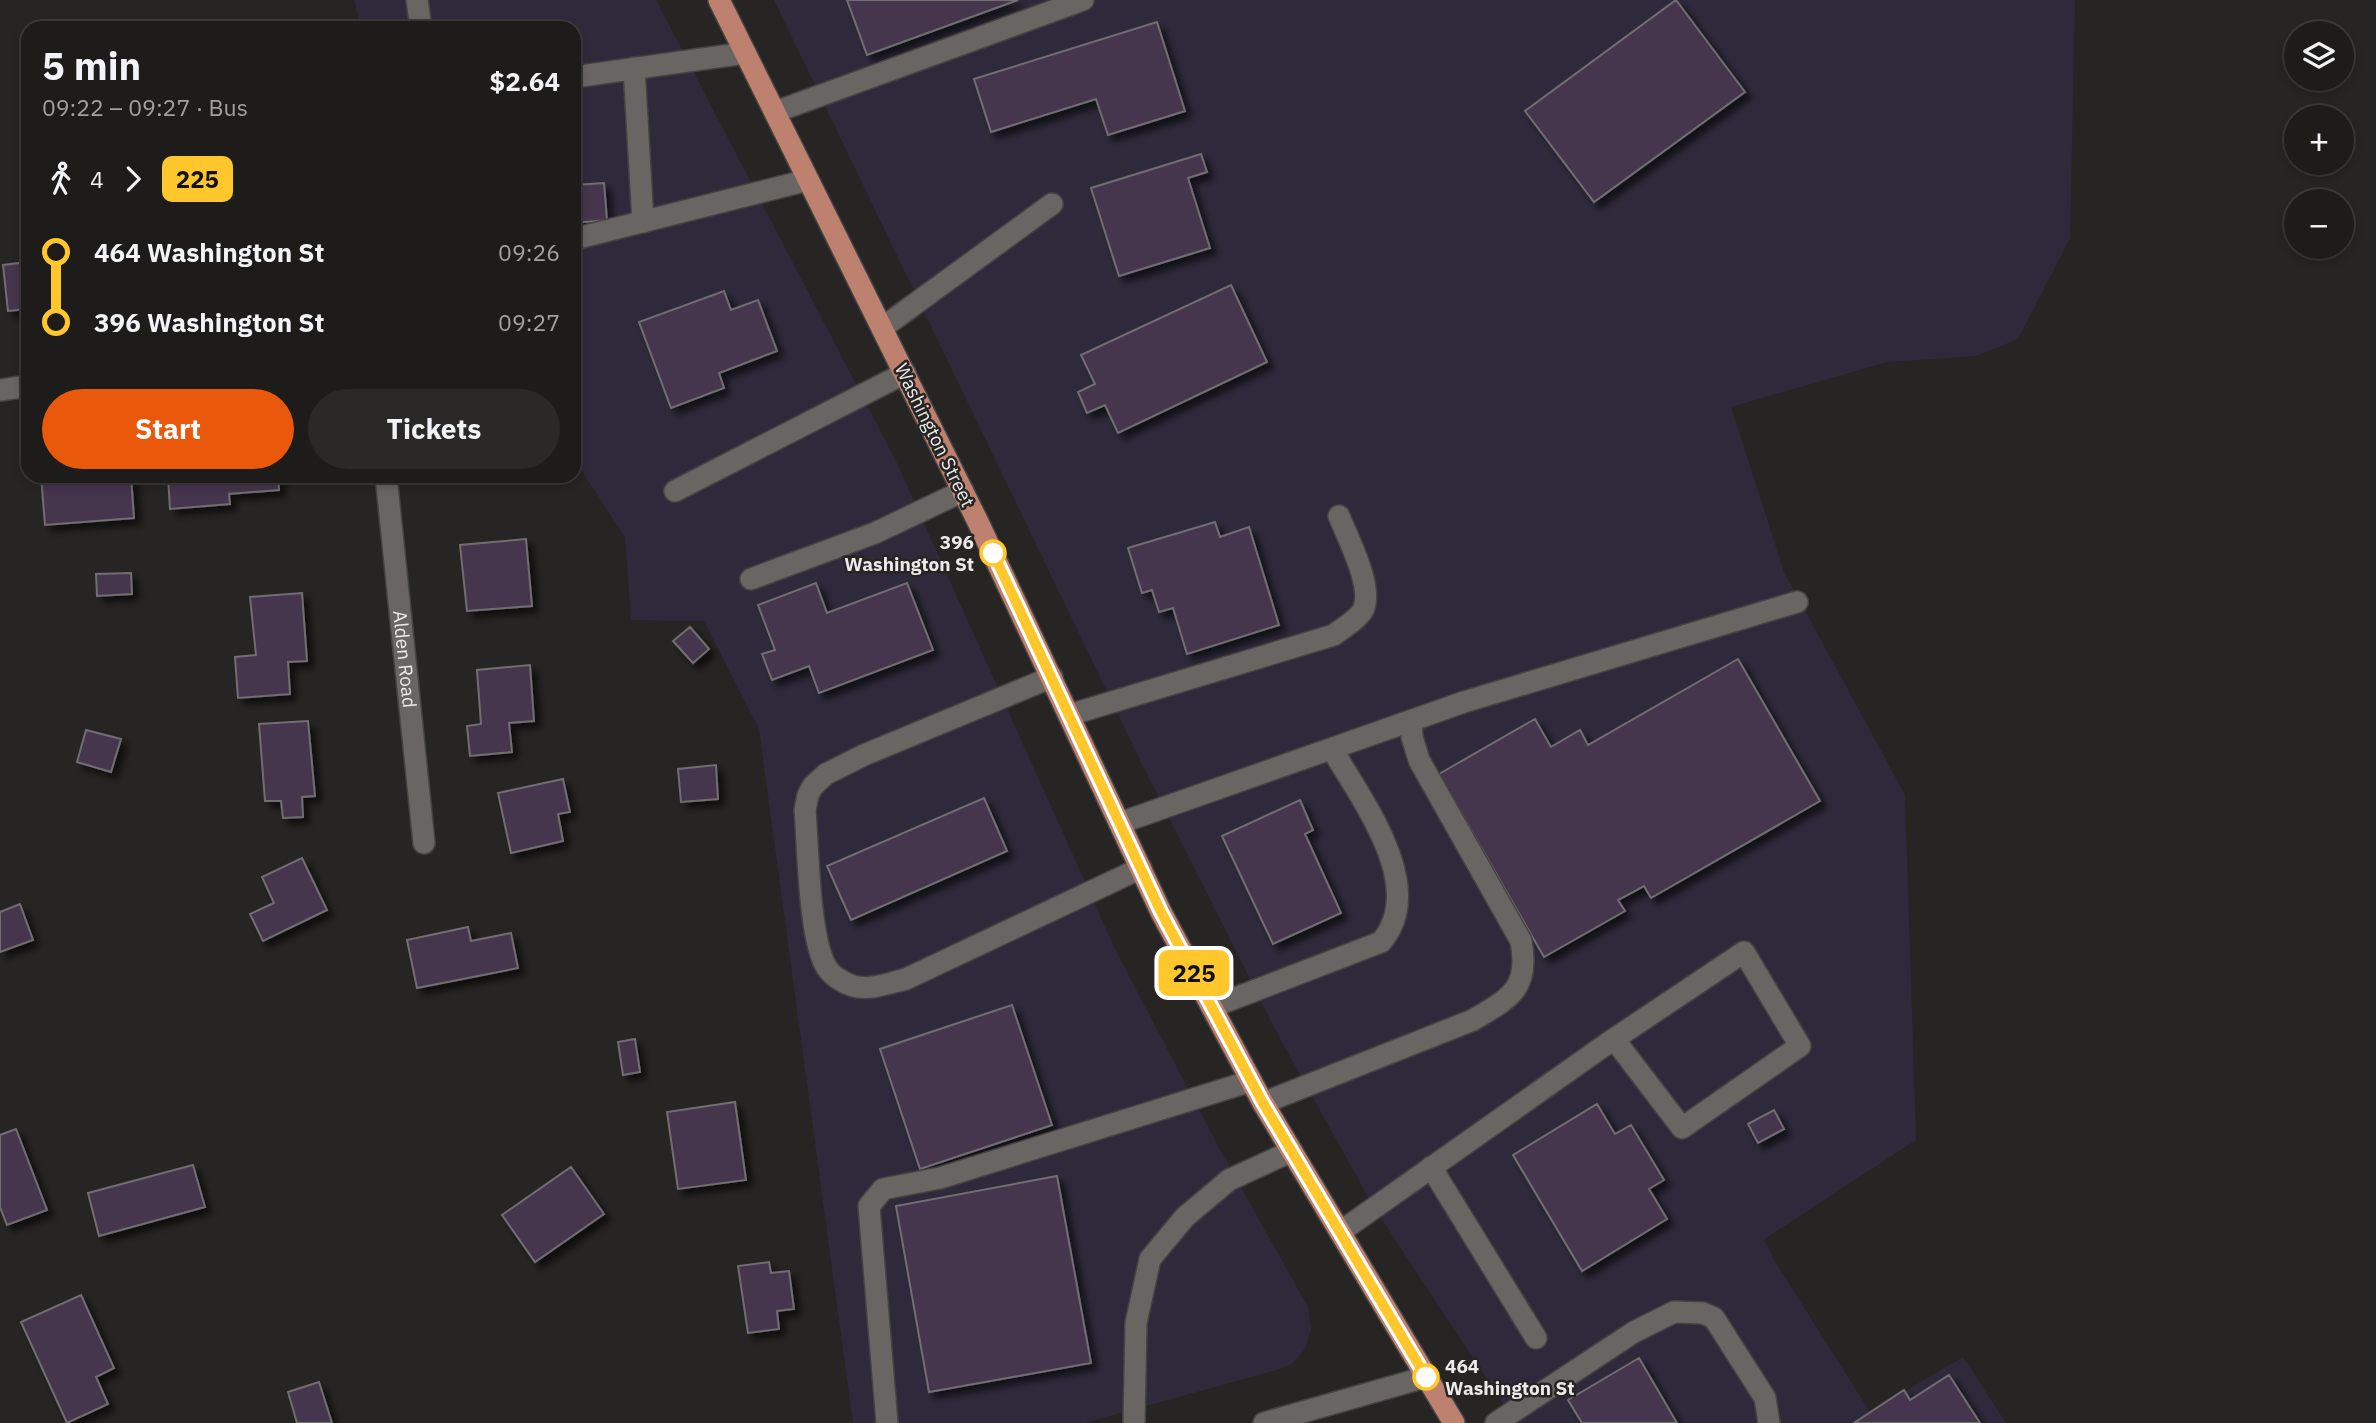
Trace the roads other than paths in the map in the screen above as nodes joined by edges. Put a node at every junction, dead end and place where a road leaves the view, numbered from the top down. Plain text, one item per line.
1 (417, 0) edge
2 (719, 0) edge
3 (1083, 0) edge
4 (420, 21) edge
5 (745, 53) junction
6 (634, 68) junction
7 (581, 76) edge
8 (775, 112) junction
9 (808, 180) junction
10 (1052, 204) dead end
11 (643, 222) junction
12 (581, 237) edge
13 (882, 328) junction
14 (905, 373) junction
15 (21, 387) edge
16 (0, 390) edge
17 (387, 483) edge
18 (676, 491) dead end
19 (963, 491) junction
20 (1339, 516) dead end
21 (751, 579) dead end
22 (1797, 603) dead end
23 (1052, 677) junction
24 (1069, 715) junction
25 (1410, 721) junction
26 (1332, 749) junction
27 (1120, 823) junction
28 (424, 843) dead end
29 (1141, 868) junction
30 (1212, 1007) junction
31 (1614, 1040) junction
32 (1251, 1081) junction
33 (1263, 1103) junction
34 (1292, 1151) junction
35 (1431, 1167) junction
36 (1340, 1232) junction
37 (1536, 1338) dead end
38 (1426, 1377) junction
39 (1299, 1418) edge
40 (887, 1423) edge
41 (1134, 1423) edge
42 (1264, 1423) edge
43 (1454, 1423) edge
44 (1496, 1423) edge
45 (1769, 1423) edge

1 - 4 street
2 - 5 main road, Washington Street
3 - 8 street
5 - 6 street
5 - 8 main road, Washington Street
6 - 7 street
6 - 11 street
8 - 9 main road, Washington Street
9 - 11 street
9 - 13 main road, Washington Street
10 - 13 street
11 - 12 street
13 - 14 main road, Washington Street
14 - 18 street
14 - 19 main road, Washington Street
15 - 16 street
17 - 28 street, Alden Road
19 - 21 street
19 - 23 main road, Washington Street
20 - 24 street
22 - 25 street
23 - 24 main road, Washington Street
23 - 29 street
24 - 27 main road, Washington Street
25 - 26 street
25 - 33 street
26 - 27 street
26 - 30 street
27 - 29 main road, Washington Street
29 - 30 main road, Washington Street
30 - 32 main road, Washington Street
31 - 31 street
31 - 35 street
32 - 33 main road, Washington Street
32 - 40 street
33 - 34 main road, Washington Street
34 - 36 main road, Washington Street
34 - 41 street
35 - 36 street
35 - 37 street
36 - 38 main road, Washington Street
38 - 39 street
38 - 43 main road, Washington Street
39 - 42 street
44 - 45 street

